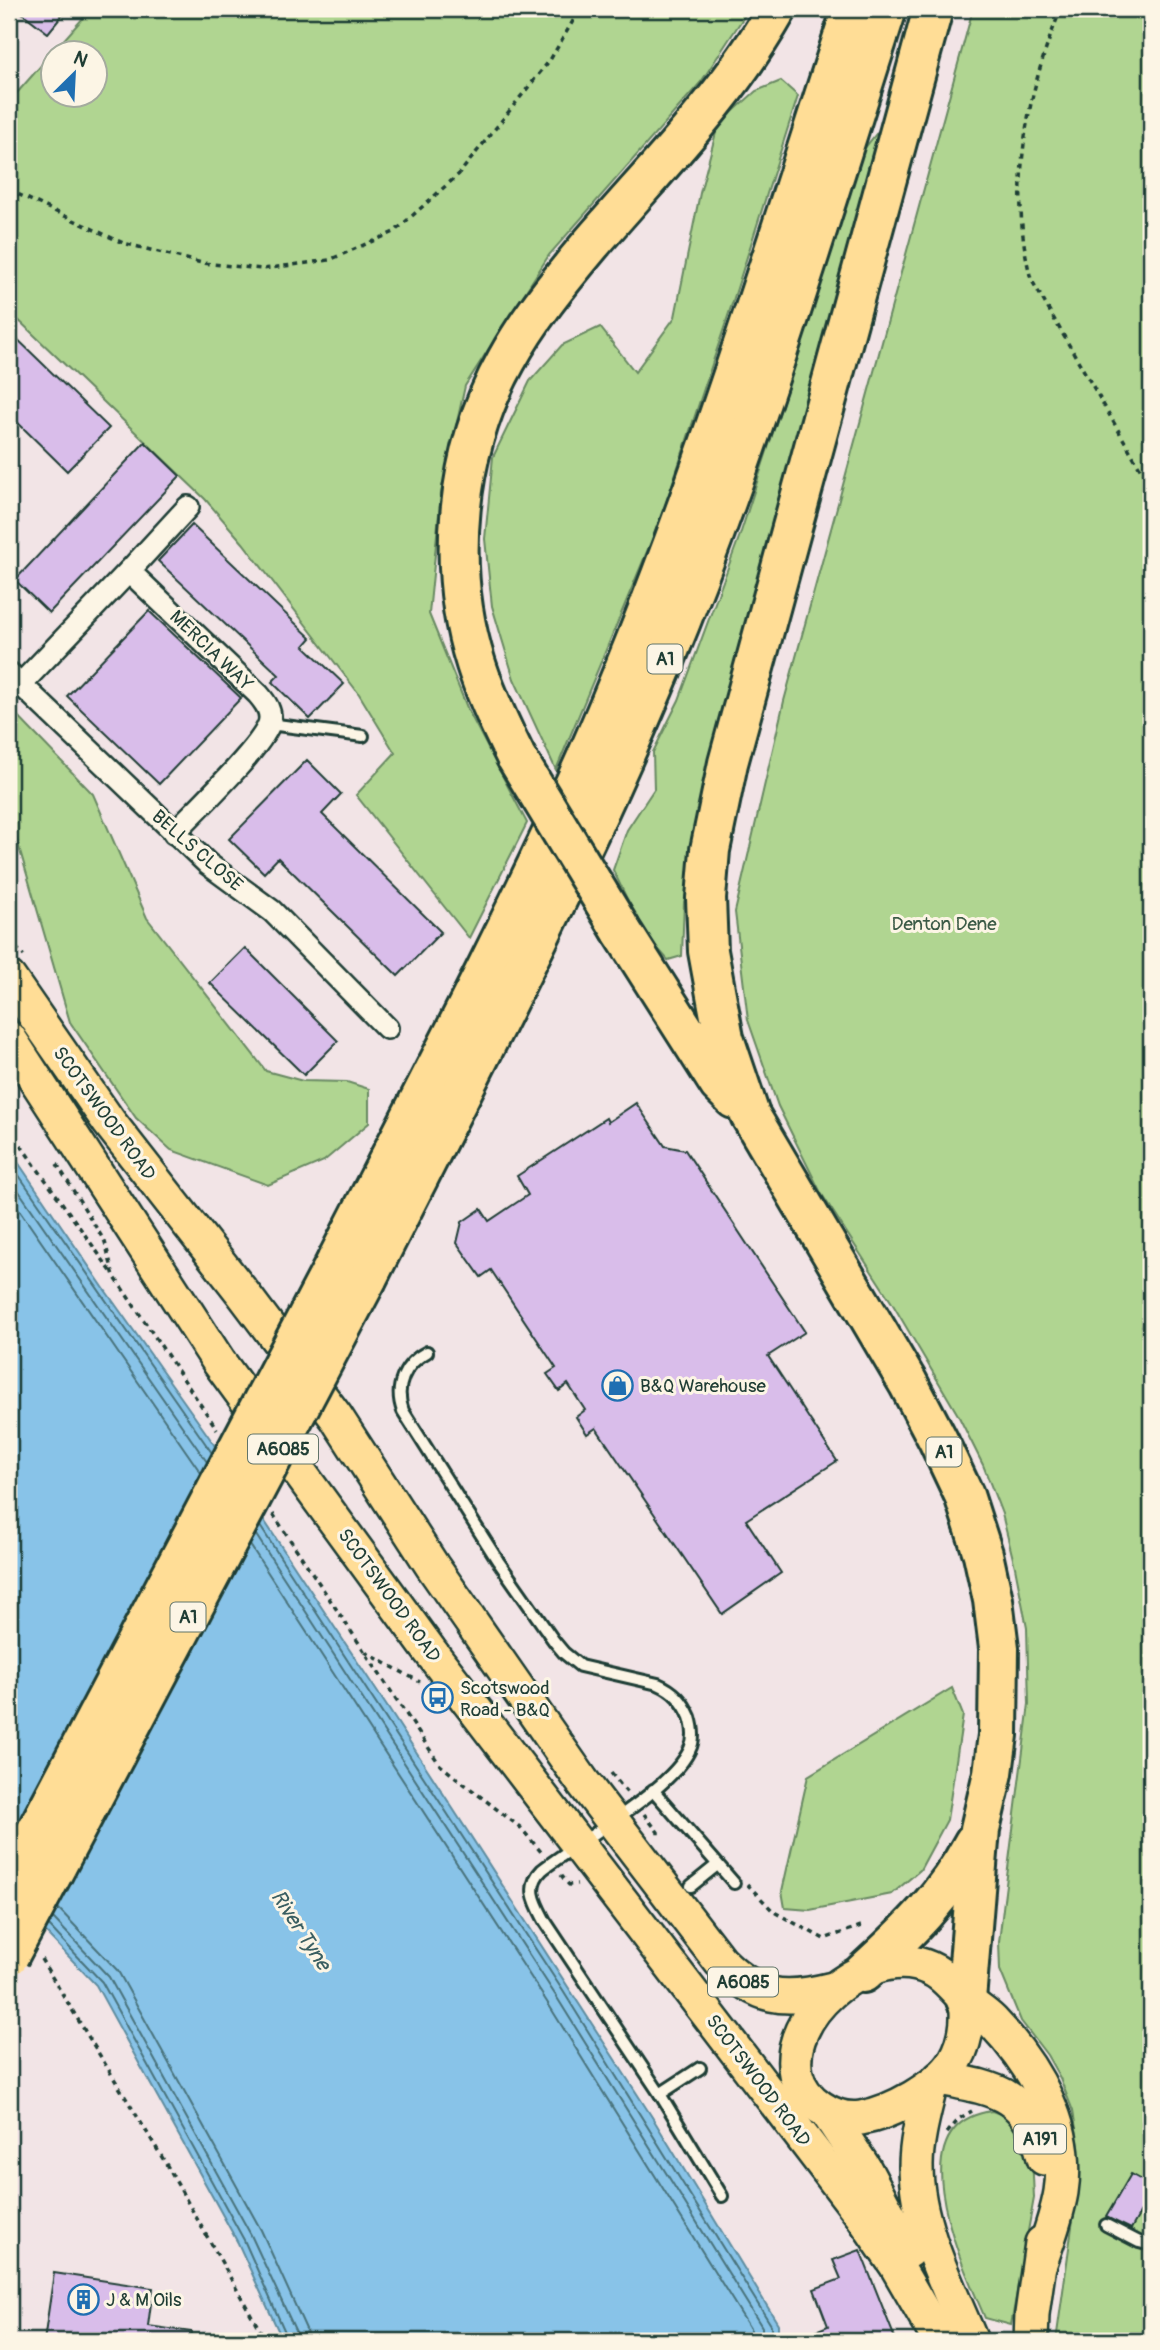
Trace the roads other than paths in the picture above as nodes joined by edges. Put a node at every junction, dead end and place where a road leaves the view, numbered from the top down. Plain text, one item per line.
1 (777, 9) edge
2 (852, 9) edge
3 (887, 9) edge
4 (933, 9) edge
5 (188, 507) dead end
6 (128, 571) junction
7 (15, 678) edge
8 (269, 724) junction
9 (363, 736) dead end
10 (174, 833) junction
11 (9, 978) edge
12 (387, 1028) dead end
13 (9, 1038) edge
14 (750, 1115) junction
15 (351, 1270) junction
16 (427, 1352) dead end
17 (653, 1790) junction
18 (612, 1820) junction
19 (981, 1829) junction
20 (578, 1845) junction
21 (718, 1865) junction
22 (9, 1883) edge
23 (734, 1883) road end
24 (691, 1886) dead end
25 (22, 1954) edge
26 (848, 1981) junction
27 (966, 2000) junction
28 (700, 2067) dead end
29 (756, 2077) junction
30 (935, 2082) junction
31 (660, 2094) junction
32 (820, 2107) junction
33 (722, 2196) dead end
34 (1106, 2225) dead end
35 (1151, 2245) edge
36 (1040, 2263) junction
37 (940, 2341) edge
38 (971, 2341) edge
39 (1031, 2341) edge

1 - 14 highway, A1, bridge
2 - 15 highway, A1
3 - 15 highway, A1
4 - 14 highway, A1
5 - 6 street
6 - 7 street
6 - 8 street, MERCIA WAY
7 - 10 street, BELLS CLOSE
8 - 9 lane
8 - 10 street
10 - 12 street, BELLS CLOSE
11 - 18 main road, SCOTSWOOD ROAD / A6085
13 - 20 main road, SCOTSWOOD ROAD / A6085
14 - 19 highway, A1
15 - 22 highway, A1, bridge
15 - 25 highway, A1, bridge
16 - 17 lane
17 - 18 lane
17 - 21 lane
18 - 20 lane
18 - 26 main road, SCOTSWOOD ROAD / A6085
19 - 26 highway, A1
19 - 27 highway, A1
20 - 29 main road, SCOTSWOOD ROAD / A6085
20 - 31 lane
21 - 23 lane
21 - 24 lane
26 - 27 main road
26 - 32 main road
27 - 30 main road
27 - 36 main road, A191
28 - 31 lane
29 - 32 main road
29 - 37 main road, SCOTSWOOD ROAD / A6085
30 - 32 main road
30 - 36 main road, A191
30 - 38 main road
31 - 33 lane
32 - 37 main road
34 - 35 lane
36 - 39 main road, A191

